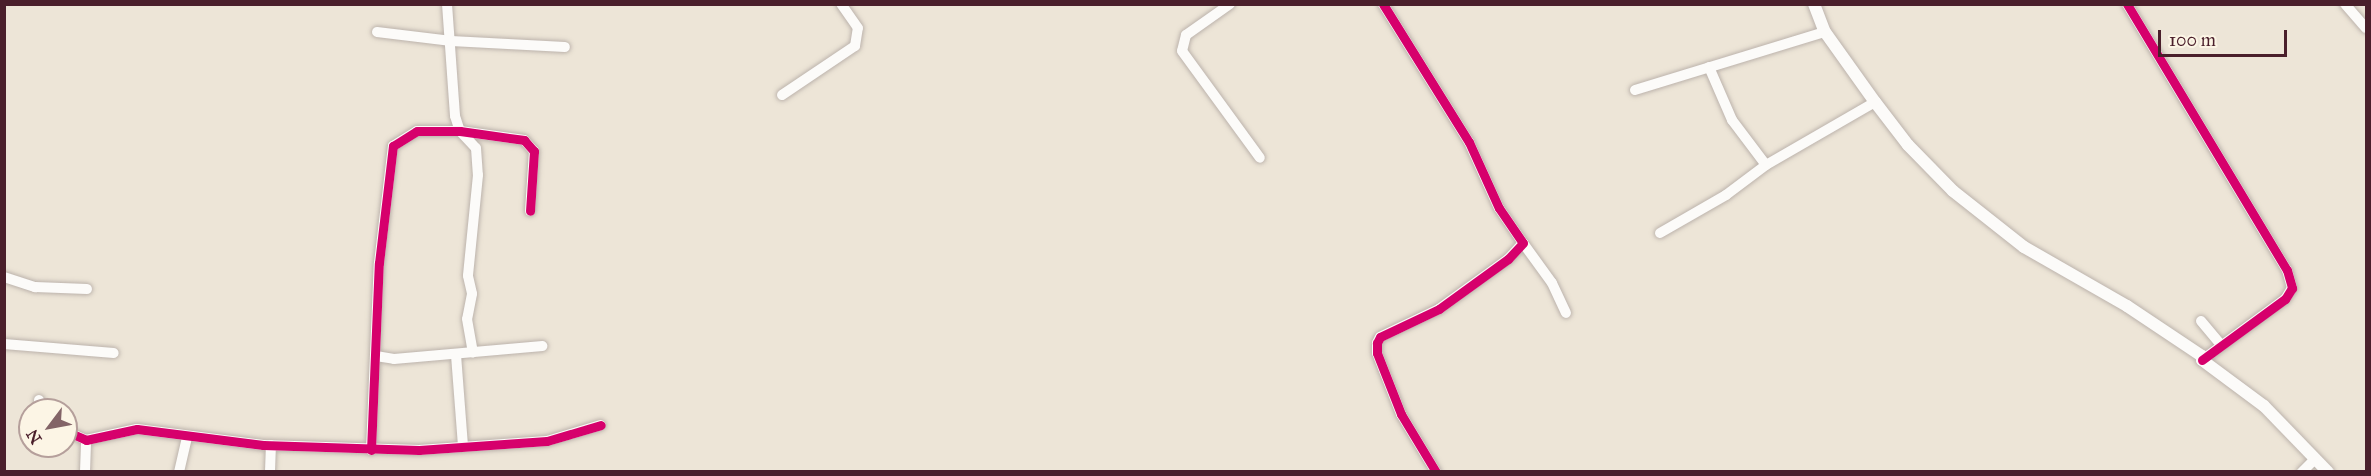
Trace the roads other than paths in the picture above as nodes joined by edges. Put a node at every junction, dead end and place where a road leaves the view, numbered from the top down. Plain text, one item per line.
1 (447, 4) edge
2 (841, 4) edge
3 (1230, 4) edge
4 (1383, 4) edge
5 (1814, 4) edge
6 (2127, 4) edge
7 (2345, 4) edge
8 (2367, 28) edge
9 (377, 32) dead end
10 (1825, 32) junction
11 (451, 42) junction
12 (566, 47) dead end
13 (1709, 67) junction
14 (1635, 90) dead end
15 (782, 95) dead end
16 (1875, 102) junction
17 (460, 131) junction
18 (1260, 158) dead end
19 (1766, 165) junction
20 (530, 211) dead end
21 (1660, 233) dead end
22 (1523, 243) junction
23 (4, 277) edge
24 (87, 289) dead end
25 (1566, 313) dead end
26 (2201, 321) dead end
27 (4, 344) edge
28 (2221, 345) junction
29 (542, 346) dead end
30 (114, 352) dead end
31 (474, 352) junction
32 (456, 355) junction
33 (376, 357) junction
34 (2202, 360) junction
35 (601, 425) dead end
36 (78, 436) edge
37 (187, 438) junction
38 (86, 440) junction
39 (271, 445) junction
40 (463, 446) junction
41 (371, 450) junction
42 (2315, 459) junction
43 (85, 471) edge
44 (179, 471) edge
45 (270, 471) edge
46 (1436, 471) edge
47 (2302, 471) edge
48 (2328, 471) edge

1 - 11 street
2 - 15 street
3 - 18 street
4 - 22 street
5 - 10 main road
6 - 28 street
7 - 8 street
9 - 11 street
10 - 13 street
10 - 16 main road
11 - 12 street
11 - 17 street
13 - 14 street
13 - 19 street
16 - 19 street
16 - 34 main road
17 - 20 street
17 - 31 street
17 - 33 street
19 - 21 street
22 - 25 street
22 - 46 street
23 - 24 street
26 - 28 street
27 - 30 street
28 - 34 street
29 - 31 street
31 - 32 street
32 - 33 street
32 - 40 street
33 - 41 street
34 - 42 main road
35 - 40 street
36 - 38 street
37 - 38 street
37 - 39 street
37 - 44 street
38 - 43 street
39 - 41 street
39 - 45 street
40 - 41 street
42 - 47 street
42 - 48 main road

